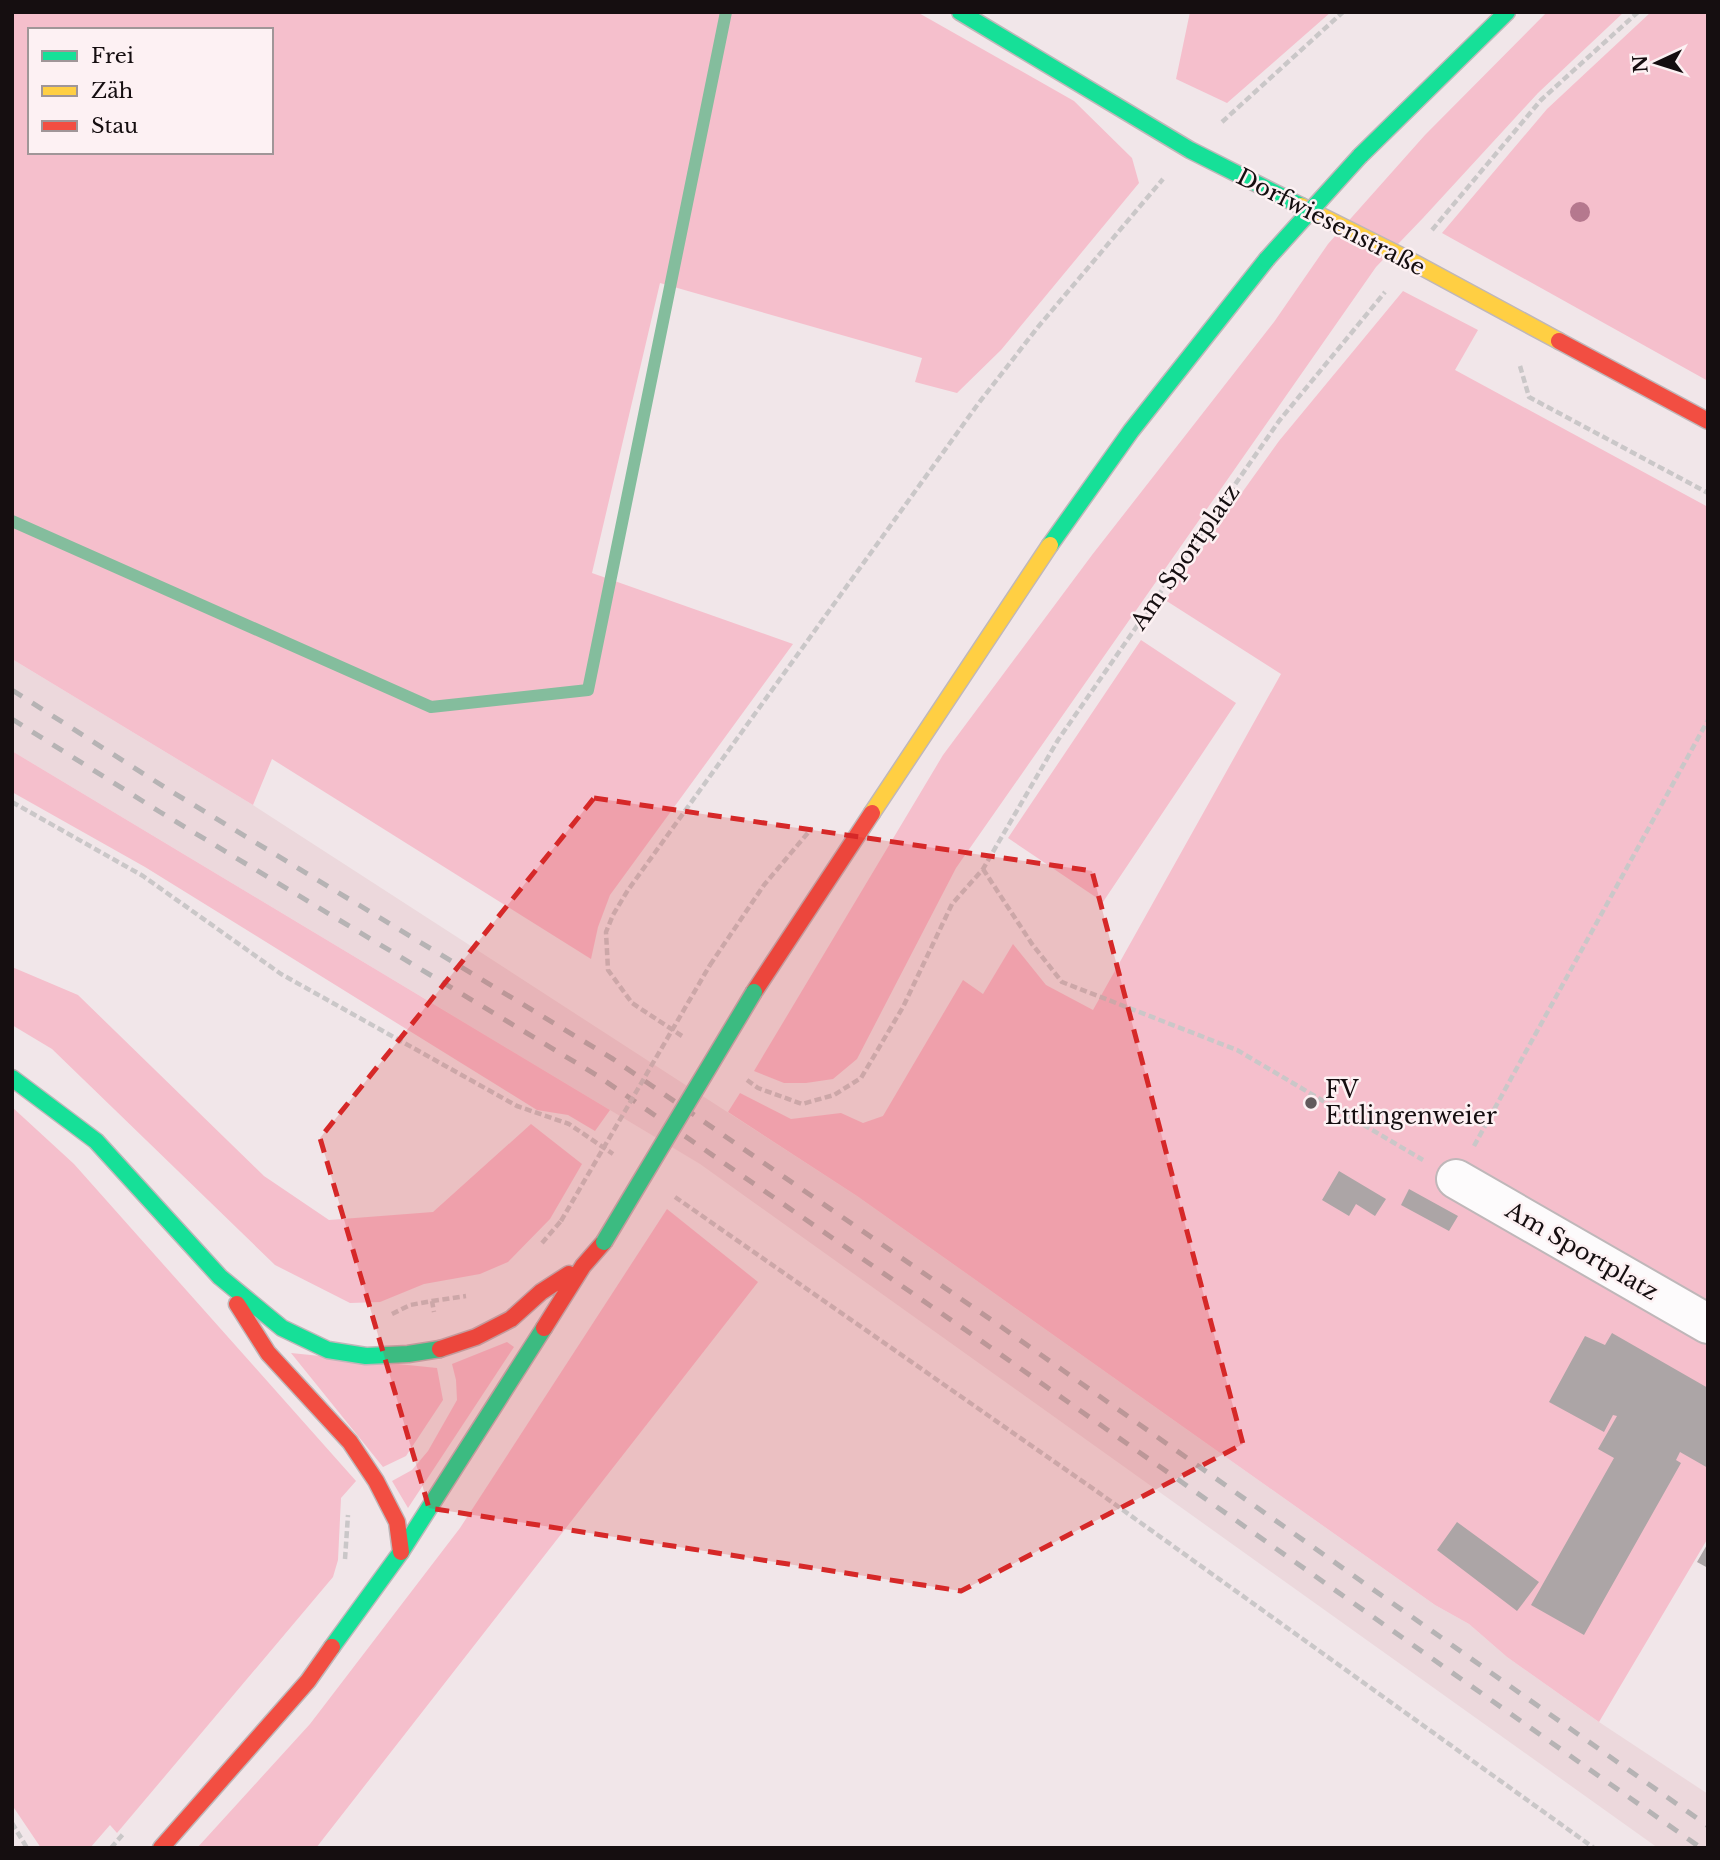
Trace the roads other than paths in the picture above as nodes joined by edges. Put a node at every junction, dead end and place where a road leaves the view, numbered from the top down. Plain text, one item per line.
1 (960, 12) edge
2 (1507, 12) edge
3 (1708, 421) edge
4 (12, 1078) edge
5 (1456, 1179) road end
6 (583, 1266) junction
7 (220, 1277) junction
8 (1708, 1324) edge
9 (401, 1552) junction
10 (161, 1848) edge

1 - 3 main road, Dorfwiesenstraße
2 - 6 main road, bridge
4 - 7 main road
5 - 8 street, Am Sportplatz
6 - 7 main road
6 - 9 main road
7 - 9 main road
9 - 10 main road

